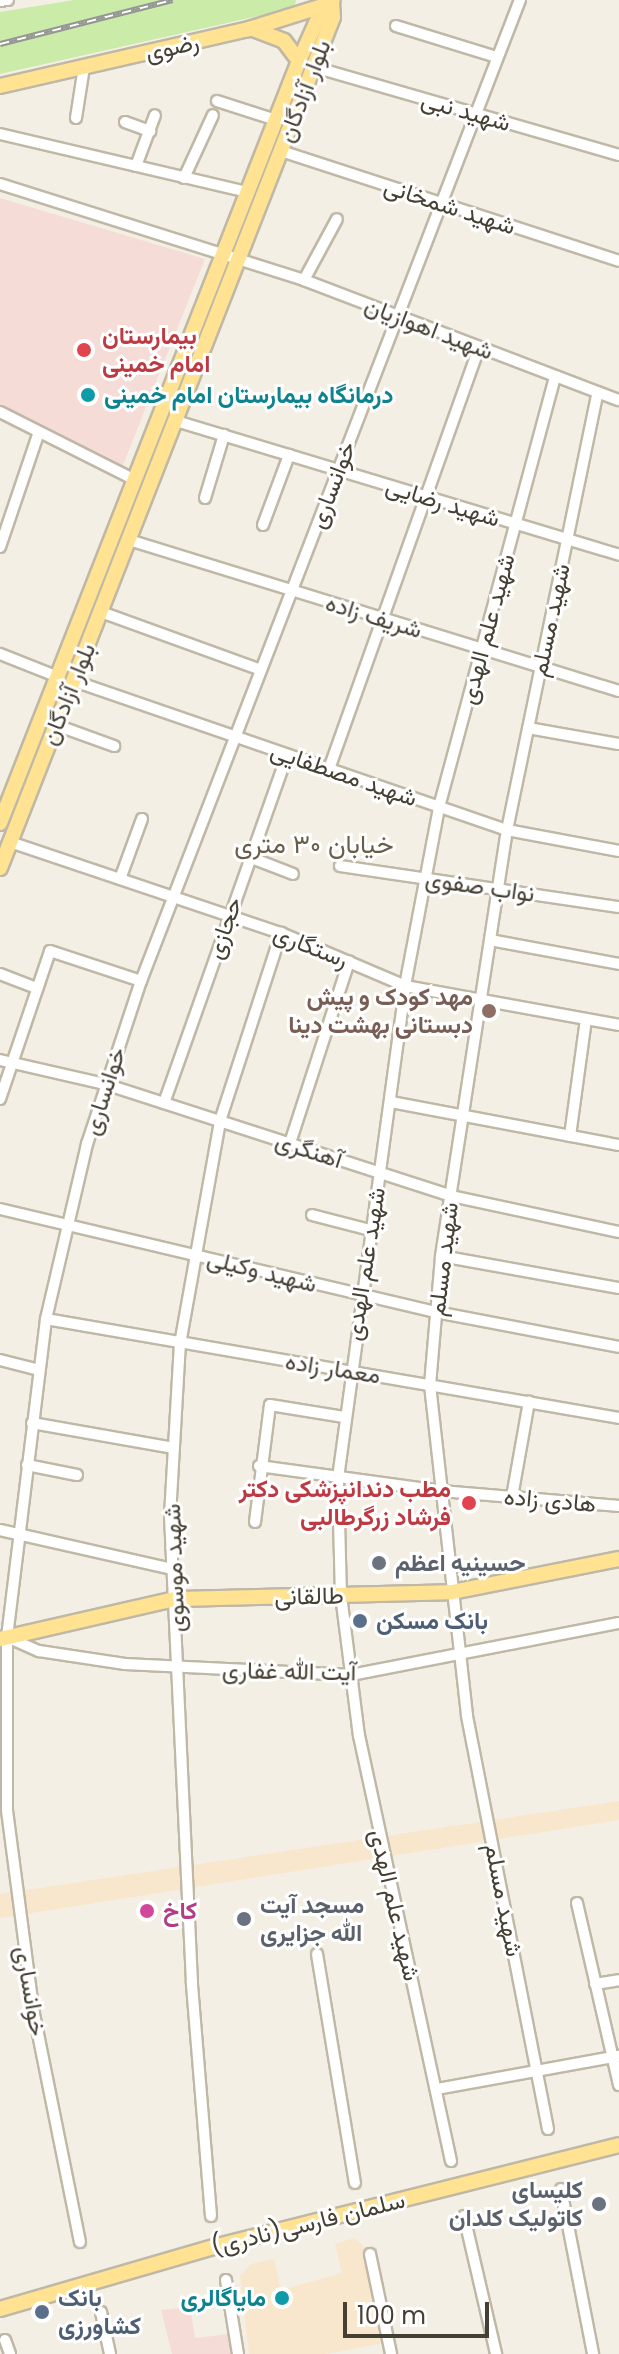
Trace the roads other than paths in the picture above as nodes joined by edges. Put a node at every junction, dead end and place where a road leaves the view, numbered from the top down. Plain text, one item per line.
1 (8, 0) edge
2 (520, 0) edge
3 (0, 1) edge
4 (336, 1) edge
5 (396, 26) dead end
6 (249, 29) junction
7 (497, 57) junction
8 (299, 61) junction
9 (84, 67) junction
10 (314, 67) junction
11 (0, 86) edge
12 (217, 101) dead end
13 (476, 114) junction
14 (155, 115) dead end
15 (213, 115) dead end
16 (76, 118) dead end
17 (276, 120) junction
18 (125, 122) dead end
19 (150, 131) junction
20 (0, 134) edge
21 (281, 151) junction
22 (619, 155) edge
23 (136, 166) junction
24 (184, 178) junction
25 (0, 184) edge
26 (247, 192) junction
27 (441, 203) junction
28 (337, 219) dead end
29 (224, 253) junction
30 (239, 259) junction
31 (619, 261) edge
32 (304, 280) junction
33 (398, 316) junction
34 (479, 347) junction
35 (555, 376) junction
36 (598, 392) junction
37 (619, 400) edge
38 (0, 412) edge
39 (176, 421) junction
40 (39, 432) junction
41 (224, 435) junction
42 (289, 455) junction
43 (338, 470) junction
44 (135, 480) junction
45 (426, 496) junction
46 (205, 498) dead end
47 (515, 524) junction
48 (263, 525) dead end
49 (567, 539) junction
50 (129, 540) junction
51 (0, 547) edge
52 (619, 555) edge
53 (292, 590) junction
54 (101, 612) junction
55 (383, 618) junction
56 (73, 638) junction
57 (88, 644) junction
58 (482, 649) junction
59 (0, 654) edge
60 (541, 667) junction
61 (261, 670) junction
62 (58, 677) junction
63 (74, 681) junction
64 (619, 691) edge
65 (56, 725) junction
66 (528, 728) junction
67 (235, 737) junction
68 (619, 744) edge
69 (114, 746) dead end
70 (287, 755) junction
71 (329, 769) junction
72 (439, 807) junction
73 (142, 819) dead end
74 (0, 823) edge
75 (507, 830) junction
76 (10, 842) junction
77 (619, 851) edge
78 (249, 857) junction
79 (340, 866) dead end
80 (0, 868) edge
81 (293, 874) dead end
82 (120, 879) junction
83 (427, 879) junction
84 (498, 889) junction
85 (173, 896) junction
86 (619, 907) edge
87 (228, 915) junction
88 (281, 933) junction
89 (490, 940) junction
90 (349, 961) junction
91 (619, 964) edge
92 (0, 974) edge
93 (141, 981) junction
94 (405, 986) junction
95 (37, 988) junction
96 (480, 1000) junction
97 (586, 1019) junction
98 (619, 1025) edge
99 (6, 1061) edge
100 (105, 1084) junction
101 (0, 1099) edge
102 (391, 1102) junction
103 (164, 1103) junction
104 (463, 1115) junction
105 (220, 1121) junction
106 (570, 1136) junction
107 (290, 1143) junction
108 (619, 1145) edge
109 (380, 1173) junction
110 (451, 1196) junction
111 (0, 1209) edge
112 (312, 1215) dead end
113 (67, 1224) junction
114 (370, 1230) junction
115 (619, 1232) edge
116 (196, 1255) junction
117 (441, 1256) junction
118 (619, 1288) edge
119 (359, 1294) junction
120 (436, 1312) junction
121 (46, 1319) junction
122 (180, 1344) junction
123 (619, 1347) edge
124 (0, 1360) edge
125 (39, 1370) junction
126 (349, 1371) junction
127 (430, 1385) junction
128 (529, 1402) junction
129 (344, 1417) junction
130 (619, 1418) edge
131 (32, 1423) junction
132 (174, 1448) junction
133 (27, 1465) junction
134 (259, 1466) junction
135 (77, 1475) dead end
136 (338, 1478) junction
137 (441, 1491) junction
138 (512, 1497) junction
139 (619, 1506) edge
140 (255, 1522) dead end
141 (0, 1530) edge
142 (19, 1534) junction
143 (619, 1559) edge
144 (172, 1569) junction
145 (452, 1592) junction
146 (341, 1596) junction
147 (175, 1599) junction
148 (619, 1623) edge
149 (4, 1638) edge
150 (460, 1654) junction
151 (179, 1668) junction
152 (351, 1675) junction
153 (577, 1903) dead end
154 (317, 1954) dead end
155 (619, 1980) edge
156 (595, 1984) junction
157 (615, 2057) edge
158 (537, 2071) junction
159 (619, 2085) edge
160 (437, 2089) junction
161 (548, 2129) dead end
162 (619, 2145) edge
163 (451, 2161) dead end
164 (355, 2183) dead end
165 (561, 2189) dead end
166 (211, 2216) dead end
167 (464, 2216) dead end
168 (80, 2242) dead end
169 (370, 2254) dead end
170 (226, 2280) dead end
171 (0, 2309) edge
172 (101, 2312) dead end
173 (5, 2340) dead end
174 (10, 2354) edge
175 (110, 2354) edge
176 (238, 2354) edge
177 (391, 2354) edge
178 (496, 2354) edge
179 (593, 2354) edge

1 - 3 street
2 - 7 street, خوانساری
4 - 6 main road, رضوی
4 - 8 main road, بلوار آزادگان
4 - 10 main road, بلوار آزادگان
5 - 7 street
6 - 8 main road
6 - 9 main road, رضوی
7 - 13 street, خوانساری
8 - 17 main road, بلوار آزادگان
9 - 11 main road, رضوی
9 - 16 street
10 - 13 street, شهید نبی
10 - 21 main road, بلوار آزادگان
12 - 17 street
13 - 22 street, شهید نبی
13 - 27 street, خوانساری
14 - 19 street
15 - 24 street
17 - 26 main road, بلوار آزادگان
18 - 19 street
19 - 23 street
20 - 23 street
21 - 27 street, شهید شمخانی
21 - 30 main road, بلوار آزادگان
23 - 24 street
24 - 26 street
25 - 29 street
26 - 29 main road, بلوار آزادگان
27 - 31 street, شهید شمخانی
27 - 33 street, خوانساری
28 - 32 street
29 - 30 street, شهید اهوازیان
29 - 44 main road, بلوار آزادگان
30 - 32 street, شهید اهوازیان
30 - 39 main road, بلوار آزادگان
32 - 33 street, شهید اهوازیان
33 - 34 street, شهید اهوازیان
33 - 43 street, خوانساری
34 - 35 street, شهید اهوازیان
34 - 45 street
35 - 36 street, شهید اهوازیان
35 - 47 street, شهید علم الهدی
36 - 37 street, شهید اهوازیان
36 - 49 street, شهید مسلم
38 - 40 street
39 - 41 street, شهید رضایی
39 - 50 main road, بلوار آزادگان
40 - 44 street
40 - 51 street
41 - 42 street, شهید رضایی
41 - 46 street
42 - 43 street, شهید رضایی
42 - 48 street
43 - 45 street, شهید رضایی
43 - 53 street, خوانساری
44 - 56 main road, بلوار آزادگان
45 - 47 street, شهید رضایی
45 - 55 street
47 - 49 street, شهید رضایی
47 - 58 street, شهید علم الهدی
49 - 52 street, شهید رضایی
49 - 60 street, شهید مسلم
50 - 53 street, شریف زاده
50 - 54 main road, بلوار آزادگان
53 - 55 street, شریف زاده
53 - 61 street, خوانساری
54 - 57 main road, بلوار آزادگان
54 - 61 street
55 - 58 street, شریف زاده
55 - 71 street
56 - 57 main road
56 - 62 main road, بلوار آزادگان
57 - 63 main road, بلوار آزادگان
58 - 60 street, شریف زاده
58 - 72 street, شهید علم الهدی
59 - 62 street
60 - 64 street, شریف زاده
60 - 66 street, شهید مسلم
61 - 67 street, خوانساری
62 - 74 main road, بلوار آزادگان
63 - 65 main road, بلوار آزادگان
63 - 67 street, شهید مصطفایی
65 - 69 street
65 - 76 main road, بلوار آزادگان
66 - 68 street
66 - 75 street, شهید مسلم
67 - 70 street, شهید مصطفایی
67 - 85 street, خوانساری
70 - 71 street, شهید مصطفایی
70 - 78 street, حجازی
71 - 72 street, شهید مصطفایی
72 - 75 street, شهید مصطفایی
72 - 83 street, شهید علم الهدی
73 - 82 street
75 - 77 street, شهید مصطفایی
75 - 84 street, شهید مسلم
76 - 80 main road, بلوار آزادگان
76 - 82 street, رستگاری
78 - 81 street
78 - 87 street, حجازی
79 - 83 street, نواب صفوی
82 - 85 street, رستگاری
83 - 84 street, نواب صفوی
83 - 94 street, شهید علم الهدی
84 - 86 street, نواب صفوی
84 - 89 street, شهید مسلم
85 - 87 street, رستگاری
85 - 93 street, خوانساری
87 - 88 street, رستگاری
87 - 103 street, حجازی
88 - 90 street, رستگاری
88 - 105 street, شهید موسوی
89 - 91 street
89 - 96 street, شهید مسلم
90 - 94 street, رستگاری
90 - 107 street
92 - 95 street
93 - 95 street
93 - 100 street, خوانساری
94 - 96 street, رستگاری
94 - 102 street, شهید علم الهدی
95 - 99 street
96 - 97 street, رستگاری
96 - 104 street, شهید مسلم
97 - 98 street, رستگاری
97 - 106 street
99 - 100 street, آهنگری
99 - 101 street
100 - 103 street, آهنگری
100 - 113 street, خوانساری
102 - 104 street
102 - 109 street, شهید علم الهدی
103 - 105 street, آهنگری
104 - 106 street
104 - 110 street, شهید مسلم
105 - 107 street, آهنگری
105 - 116 street, شهید موسوی
106 - 108 street
107 - 109 street, آهنگری
109 - 110 street, آهنگری
109 - 114 street, شهید علم الهدی
110 - 115 street, آهنگری
110 - 117 street, شهید مسلم
111 - 113 street, شهید وکیلی
112 - 114 street
113 - 116 street, شهید وکیلی
113 - 121 street, خوانساری
114 - 119 street, شهید علم الهدی
116 - 119 street, شهید وکیلی
116 - 122 street, شهید موسوی
117 - 118 street
117 - 120 street, شهید مسلم
119 - 120 street, شهید وکیلی
119 - 126 street, شهید علم الهدی
120 - 123 street, شهید وکیلی
120 - 127 street, شهید مسلم
121 - 122 street, معمار زاده
121 - 125 street, خوانساری
122 - 126 street, معمار زاده
122 - 132 street, شهید موسوی
124 - 125 street
125 - 131 street, خوانساری
126 - 127 street, معمار زاده
126 - 129 street, شهید علم الهدی
127 - 128 street, معمار زاده
127 - 137 street, شهید مسلم
128 - 130 street, معمار زاده
128 - 138 street
129 - 134 street
129 - 136 street, شهید علم الهدی
131 - 132 street
131 - 133 street, خوانساری
132 - 144 street, شهید موسوی
133 - 135 street
133 - 142 street, خوانساری
134 - 136 street, هادی زاده
134 - 140 street
136 - 137 street, هادی زاده
136 - 146 street, شهید علم الهدی
137 - 138 street, هادی زاده
137 - 145 street, شهید مسلم
138 - 139 street, هادی زاده
141 - 142 street
142 - 144 street
142 - 149 street, خوانساری
143 - 145 main road, طالقانی
144 - 147 street, شهید موسوی
145 - 146 main road, طالقانی
145 - 150 street, شهید مسلم
146 - 147 main road, طالقانی
146 - 152 street, شهید علم الهدی
147 - 149 main road, طالقانی
147 - 151 street, شهید موسوی
148 - 150 street, آیت الله غفاری
149 - 151 street, آیت الله غفاری
149 - 168 street, خوانساری
150 - 152 street, آیت الله غفاری
150 - 158 street, شهید مسلم
151 - 152 street, آیت الله غفاری
151 - 166 street, شهید موسوی
152 - 160 street, شهید علم الهدی
153 - 156 street
154 - 164 street
155 - 156 street
156 - 157 street
157 - 158 street
157 - 159 street
158 - 160 street
158 - 161 street, شهید مسلم
160 - 163 street, شهید علم الهدی
162 - 171 main road, سلمان فارسی(نادری)
165 - 179 street
167 - 178 street
169 - 177 street
170 - 176 street
172 - 175 street
173 - 174 street

